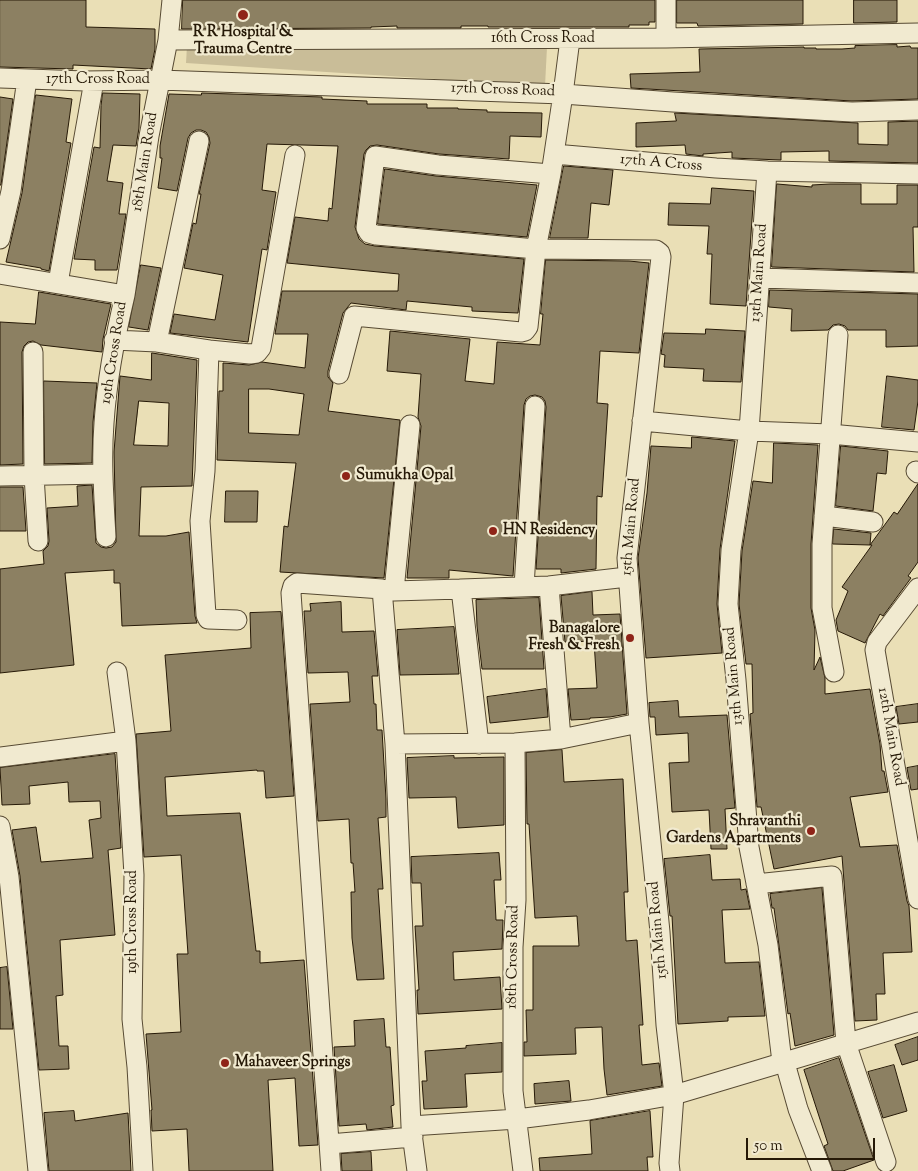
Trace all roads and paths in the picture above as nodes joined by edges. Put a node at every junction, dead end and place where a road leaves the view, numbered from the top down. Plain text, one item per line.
1 (172, 0) edge
2 (666, 0) edge
3 (918, 33) edge
4 (666, 38) junction
5 (570, 39) junction
6 (168, 40) junction
7 (0, 78) edge
8 (27, 79) junction
9 (159, 80) junction
10 (94, 81) junction
11 (563, 94) junction
12 (918, 110) edge
13 (199, 141) dead end
14 (554, 154) junction
15 (295, 155) dead end
16 (767, 171) junction
17 (551, 174) junction
18 (918, 174) edge
19 (0, 239) edge
20 (536, 249) junction
21 (0, 274) edge
22 (760, 278) junction
23 (58, 283) junction
24 (918, 283) edge
25 (125, 294) junction
26 (838, 335) dead end
27 (114, 340) junction
28 (157, 342) junction
29 (209, 350) junction
30 (33, 352) dead end
31 (340, 374) dead end
32 (535, 406) dead end
33 (642, 421) junction
34 (410, 425) dead end
35 (749, 430) junction
36 (830, 434) junction
37 (918, 442) edge
38 (103, 474) junction
39 (34, 475) junction
40 (0, 476) edge
41 (824, 516) junction
42 (873, 522) dead end
43 (106, 537) dead end
44 (38, 541) dead end
45 (627, 577) junction
46 (548, 586) junction
47 (524, 587) junction
48 (918, 588) edge
49 (461, 589) junction
50 (388, 590) junction
51 (237, 620) dead end
52 (117, 672) dead end
53 (834, 672) dead end
54 (638, 723) junction
55 (561, 739) junction
56 (126, 741) junction
57 (515, 743) junction
58 (395, 744) junction
59 (479, 744) junction
60 (0, 756) edge
61 (0, 826) edge
62 (756, 884) junction
63 (918, 899) edge
64 (918, 1022) edge
65 (846, 1043) junction
66 (782, 1062) junction
67 (674, 1095) junction
68 (517, 1119) junction
69 (412, 1131) junction
70 (329, 1144) junction
71 (886, 1162) dead end
72 (38, 1171) edge
73 (143, 1171) edge
74 (331, 1171) edge
75 (417, 1171) edge
76 (523, 1171) edge
77 (670, 1171) edge
78 (822, 1171) edge

1 - 6 street, 18th Main Road
2 - 4 street
3 - 4 street, 16th Cross Road
4 - 5 street, 16th Cross Road
5 - 6 street, 16th Cross Road
5 - 11 street
6 - 9 street, 18th Main Road
7 - 8 street, 17th Cross Road
8 - 10 street, 17th Cross Road
8 - 19 street
9 - 10 street, 17th Cross Road
9 - 11 street, 17th Cross Road
9 - 25 street, 18th Main Road
10 - 23 street
11 - 12 street
11 - 14 street, 17th Cross Road
13 - 28 street
14 - 16 street, 17th A Cross
14 - 17 street, 17th Cross Road
15 - 29 street
16 - 18 street, 17th A Cross
16 - 22 street, 13th Main Road
17 - 20 street, 17th Cross Road
17 - 20 street, 15th Main Road
20 - 31 street, 17th Cross Road
20 - 33 street, 15th Main Road
21 - 23 street, 19th Cross Road
22 - 24 street
22 - 35 street, 13th Main Road
23 - 25 street, 19th Cross Road
25 - 27 street, 19th Cross Road
26 - 36 street
27 - 28 street
27 - 38 street, 19th Cross Road
28 - 29 street
29 - 51 street
30 - 39 street
32 - 47 street
33 - 35 street
33 - 45 street, 15th Main Road
34 - 50 street
35 - 36 street
35 - 62 street, 13th Main Road
36 - 37 street
36 - 41 street
38 - 39 street
38 - 43 street, 19th Cross Road
39 - 40 street
39 - 44 street
41 - 42 street
41 - 53 street
45 - 46 street
45 - 54 street, 15th Main Road
46 - 47 street
46 - 55 street
47 - 49 street
48 - 63 street, 12th Main Road
49 - 50 street
49 - 59 street
50 - 58 street
50 - 70 street
52 - 56 street, 19th Cross Road
54 - 55 street
54 - 67 street, 15th Main Road
55 - 57 street
56 - 60 street
56 - 73 street, 19th Cross Road
57 - 59 street
57 - 68 street, 18th Cross Road
58 - 59 street
58 - 69 street
61 - 72 street
62 - 65 street
62 - 66 street, 13th Main Road
64 - 65 street
65 - 66 street
65 - 71 street
66 - 67 street
66 - 78 street, 13th Main Road
67 - 68 street
67 - 77 street, 15th Main Road
68 - 69 street
68 - 76 street, 18th Cross Road
69 - 70 street
69 - 75 street
70 - 74 street

